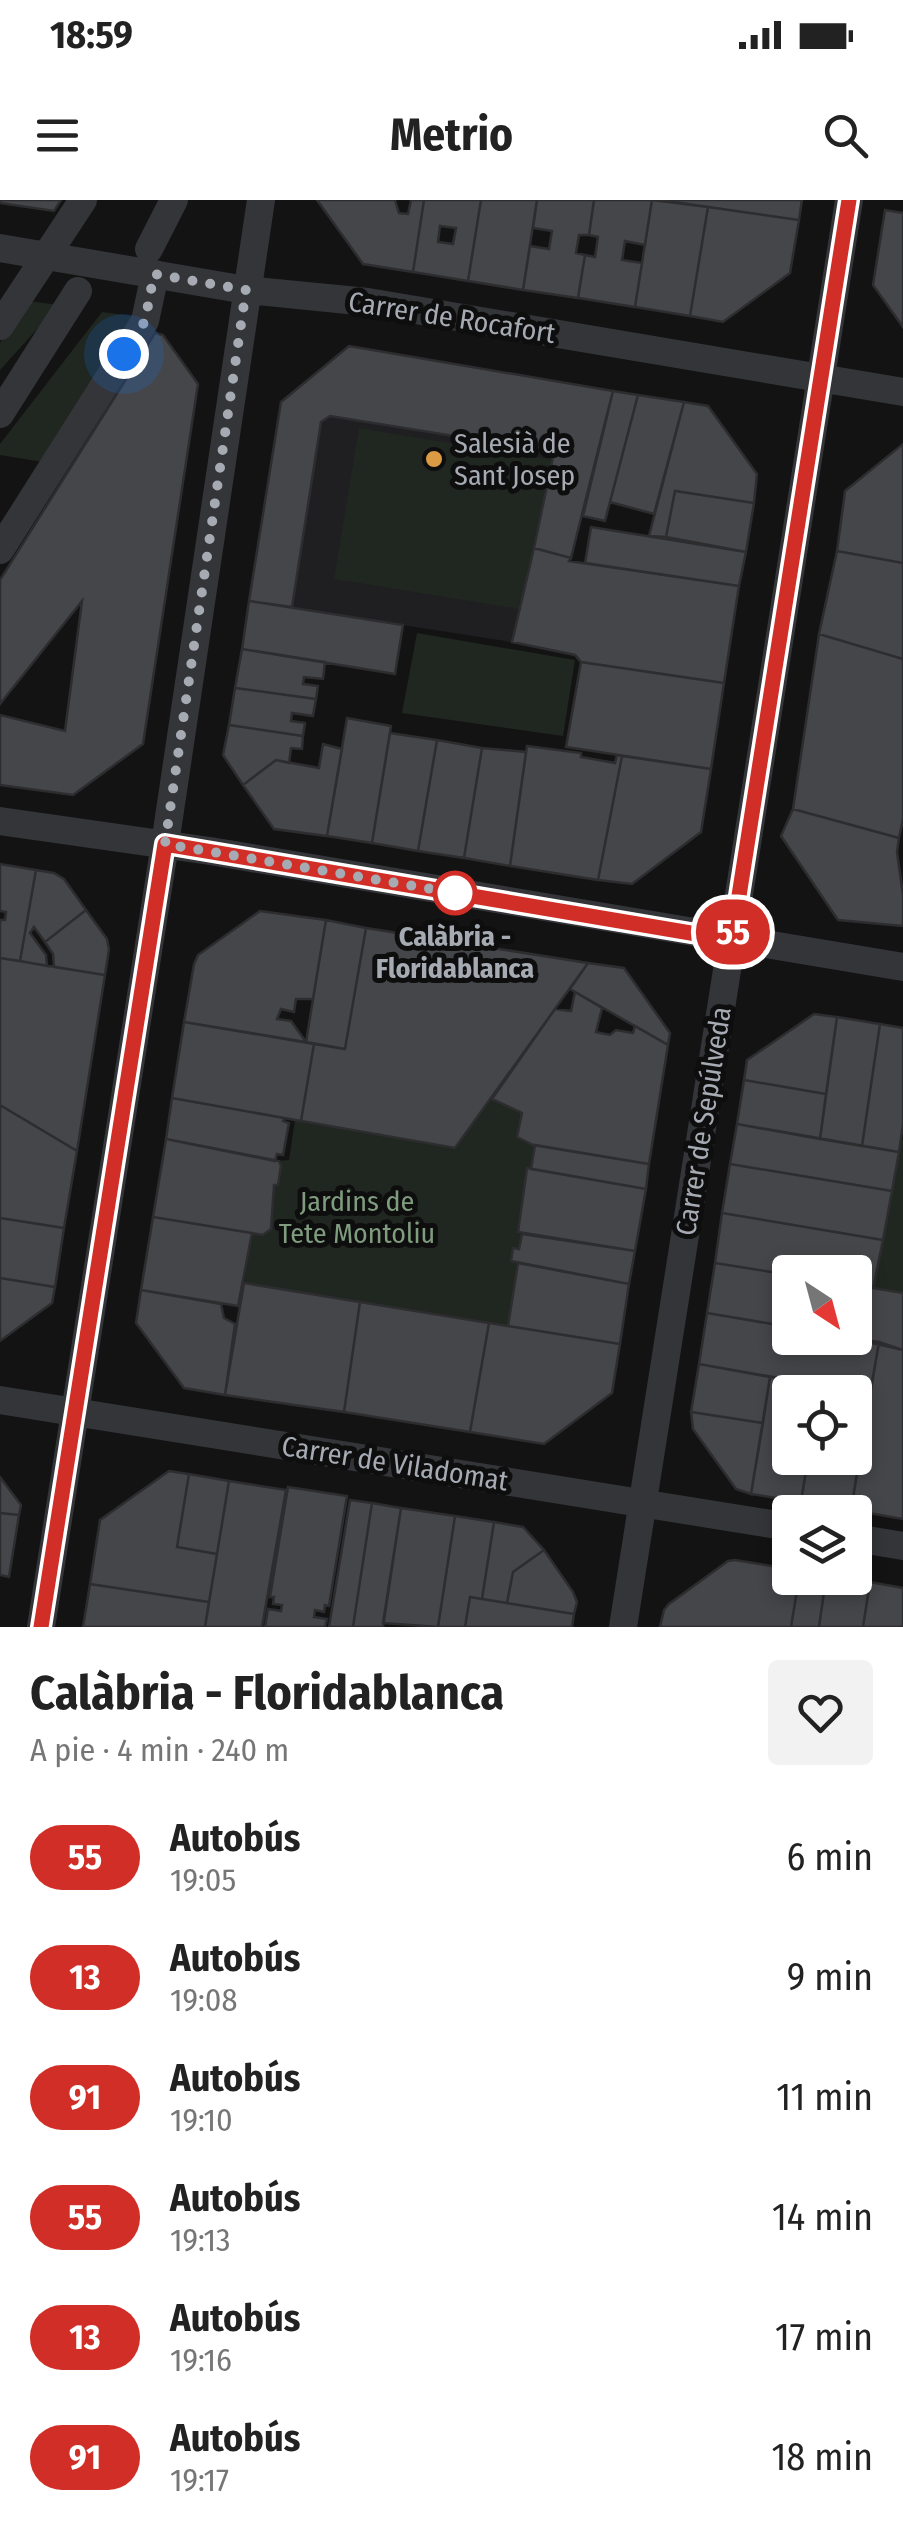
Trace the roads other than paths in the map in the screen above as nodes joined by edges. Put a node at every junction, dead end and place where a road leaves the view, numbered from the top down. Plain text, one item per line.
1 (83, 200) edge
2 (174, 200) edge
3 (261, 200) edge
4 (849, 200) edge
5 (0, 248) edge
6 (46, 256) junction
7 (152, 262) junction
8 (246, 290) junction
9 (78, 291) dead end
10 (0, 326) edge
11 (821, 378) junction
12 (903, 392) edge
13 (0, 414) edge
14 (0, 550) edge
15 (0, 821) edge
16 (165, 844) junction
17 (732, 940) junction
18 (903, 968) edge
19 (0, 1400) edge
20 (74, 1414) junction
21 (642, 1504) junction
22 (772, 1525) edge
23 (872, 1541) edge
24 (903, 1546) edge
25 (40, 1627) edge
26 (623, 1627) edge

1 - 6 street
2 - 7 street
3 - 8 street
4 - 11 street, Carrer de Sepúlveda
5 - 6 street, Carrer de Rocafort
6 - 7 street, Carrer de Rocafort
6 - 10 street
7 - 8 street, Carrer de Rocafort
7 - 14 street
8 - 11 street, Carrer de Rocafort
8 - 16 street
9 - 13 street
11 - 12 street, Carrer de Rocafort
11 - 17 street, Carrer de Sepúlveda
15 - 16 street
16 - 17 street
16 - 20 street
17 - 18 street
17 - 21 street, Carrer de Sepúlveda
19 - 20 street, Carrer de Viladomat
20 - 21 street, Carrer de Viladomat
20 - 25 street
21 - 22 street, Carrer de Viladomat
21 - 26 street, Carrer de Sepúlveda
23 - 24 street

